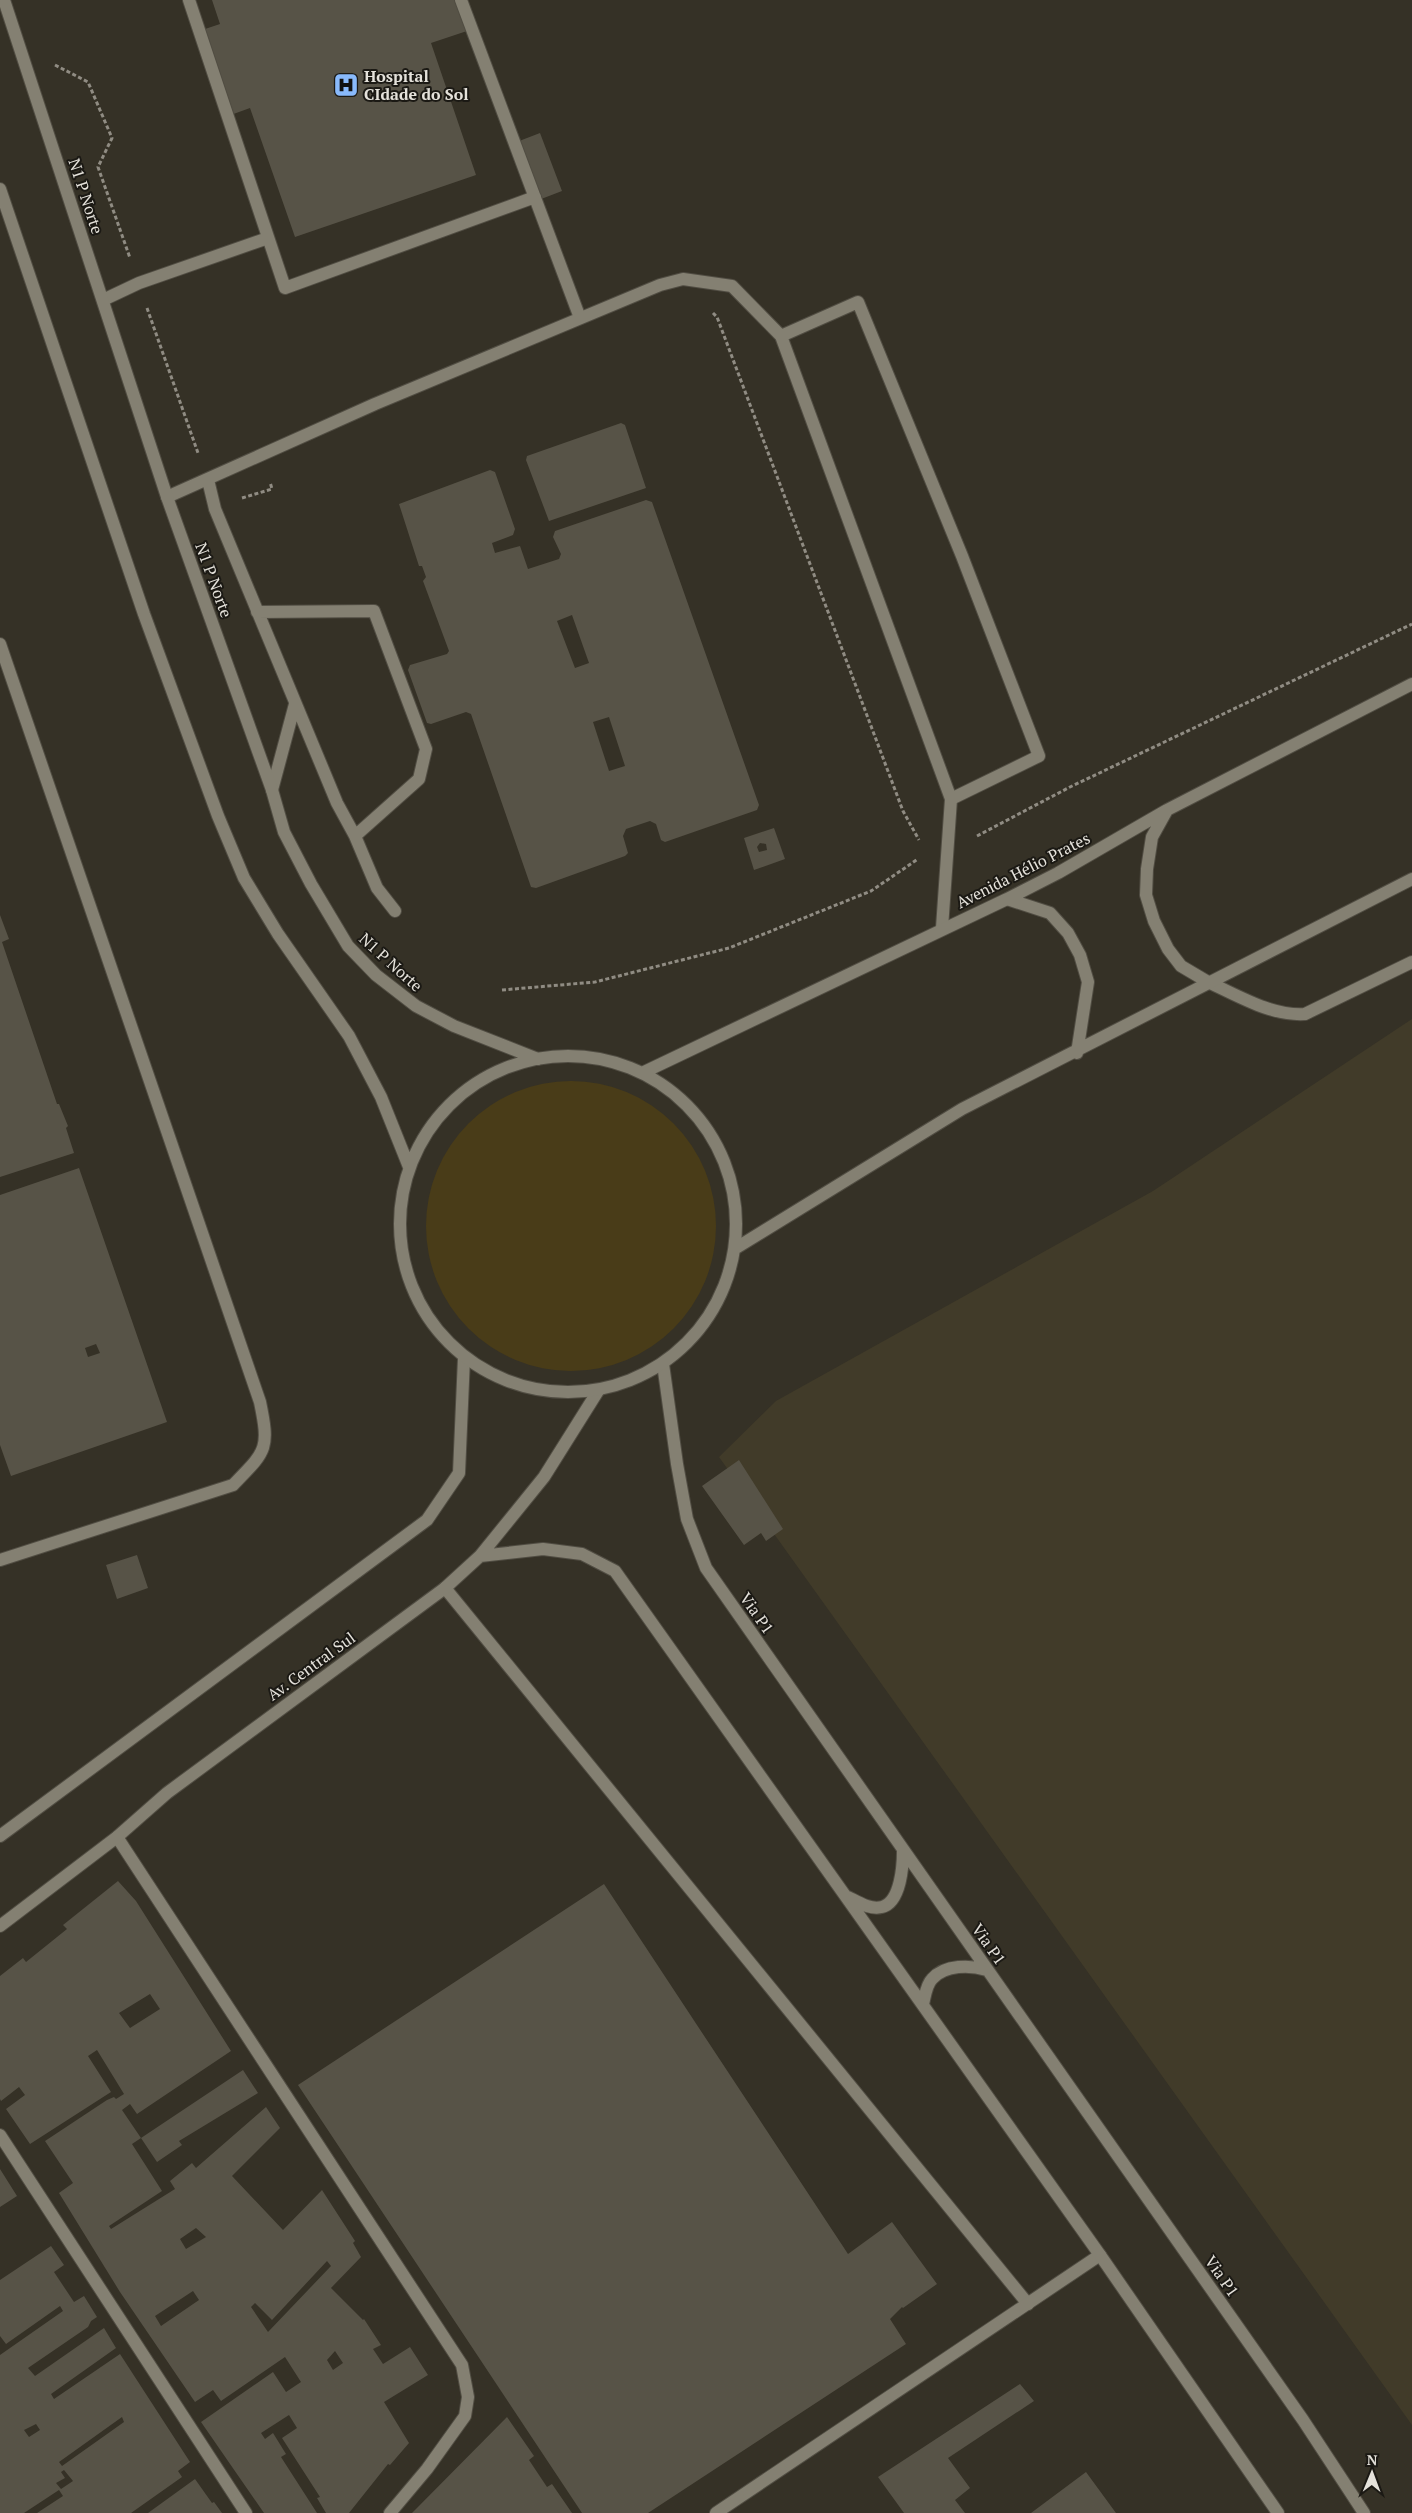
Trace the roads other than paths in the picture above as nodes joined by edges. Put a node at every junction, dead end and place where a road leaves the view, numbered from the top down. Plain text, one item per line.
1 (4, 0) edge
2 (189, 0) edge
3 (461, 0) edge
4 (0, 189) edge
5 (535, 198) junction
6 (268, 238) junction
7 (103, 300) junction
8 (580, 318) junction
9 (781, 336) junction
10 (208, 480) junction
11 (167, 497) junction
12 (257, 612) junction
13 (0, 644) edge
14 (1412, 684) edge
15 (295, 704) junction
16 (272, 790) junction
17 (951, 799) junction
18 (1167, 810) junction
19 (355, 836) junction
20 (1412, 879) edge
21 (1007, 899) junction
22 (395, 912) dead end
23 (942, 928) junction
24 (1412, 962) edge
25 (1208, 982) junction
26 (1077, 1052) junction
27 (538, 1059) junction
28 (642, 1073) junction
29 (409, 1167) junction
30 (736, 1248) junction
31 (464, 1358) junction
32 (663, 1364) junction
33 (598, 1391) junction
34 (480, 1556) junction
35 (0, 1560) edge
36 (445, 1588) junction
37 (0, 1836) edge
38 (117, 1837) junction
39 (903, 1850) junction
40 (846, 1896) junction
41 (0, 1926) edge
42 (987, 1970) junction
43 (922, 2004) junction
44 (0, 2135) edge
45 (1100, 2255) junction
46 (1028, 2304) junction
47 (246, 2513) edge
48 (390, 2513) edge
49 (716, 2513) edge
50 (1278, 2513) edge
51 (1364, 2513) edge

1 - 7 street, N1 P Norte
2 - 6 street
3 - 5 street
4 - 29 street
5 - 6 street
5 - 8 street
6 - 7 street
7 - 11 street, N1 P Norte
8 - 9 street
8 - 10 street
9 - 17 street
9 - 17 street
10 - 11 street
10 - 12 street
11 - 16 street, N1 P Norte
12 - 15 street
12 - 19 street
13 - 35 street
14 - 18 street, Avenida Hélio Prates
15 - 16 street
15 - 19 street
16 - 27 street, N1 P Norte
17 - 23 street
18 - 21 street, Avenida Hélio Prates
18 - 25 street
19 - 22 street
20 - 25 street
21 - 23 street, Avenida Hélio Prates
21 - 26 street
23 - 28 street, Avenida Hélio Prates
24 - 25 street
25 - 26 street
26 - 30 street
27 - 28 street
27 - 29 street
28 - 30 street
29 - 31 street
30 - 32 street
31 - 33 street
31 - 37 street
32 - 33 street
32 - 39 street, Via P1
33 - 34 street, Av. Central Sul
34 - 36 street, Av. Central Sul
34 - 40 street
36 - 38 street, Av. Central Sul
36 - 46 street
38 - 41 street, Av. Central Sul
38 - 48 street
39 - 40 street
39 - 42 street, Via P1
40 - 43 street
42 - 43 street
42 - 51 street, Via P1
43 - 45 street
44 - 47 street
45 - 46 street
45 - 50 street
46 - 49 street

